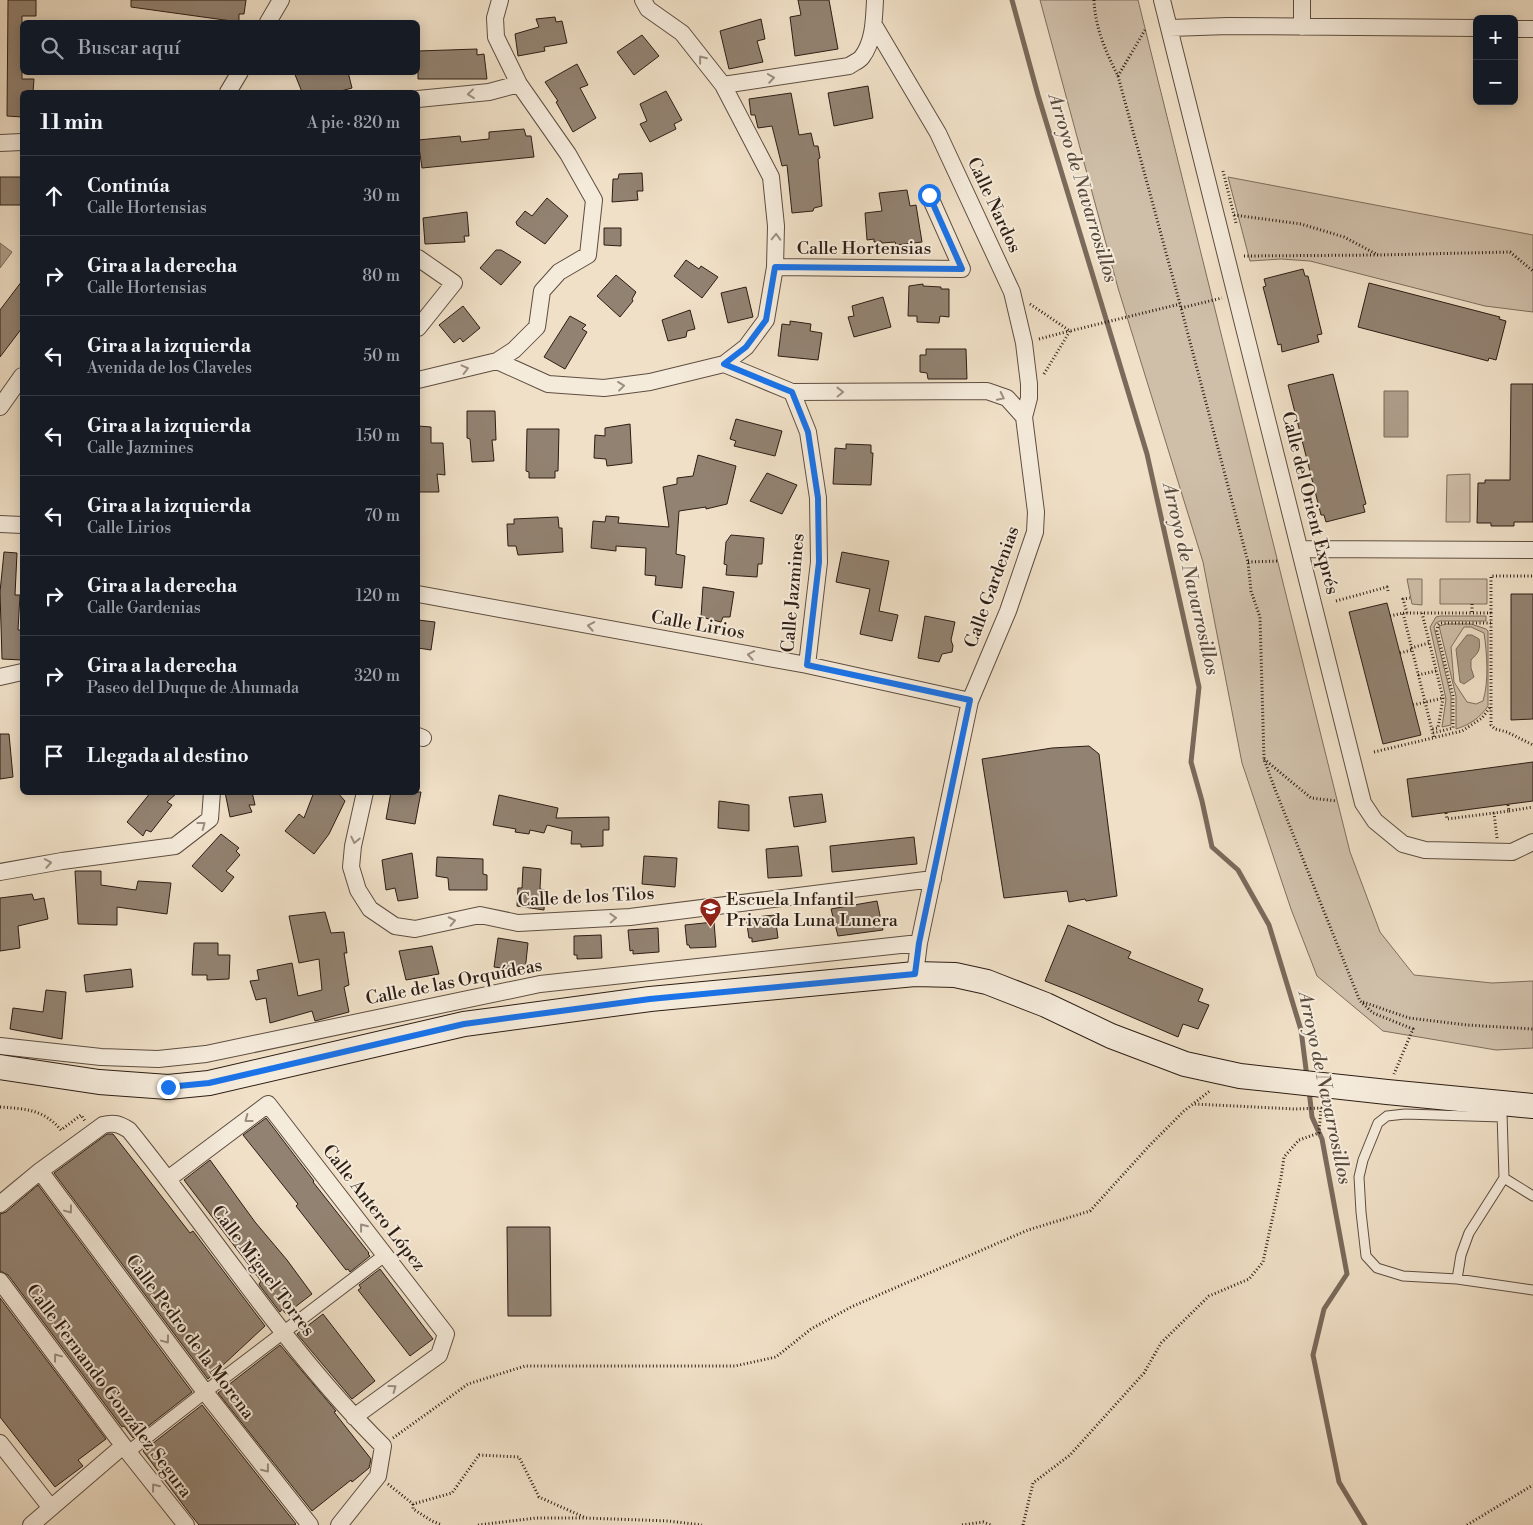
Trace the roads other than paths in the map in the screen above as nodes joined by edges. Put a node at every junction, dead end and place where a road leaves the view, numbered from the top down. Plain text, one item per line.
1 (281, 0) edge
2 (500, 0) edge
3 (644, 0) edge
4 (875, 0) edge
5 (1162, 0) edge
6 (1302, 0) edge
7 (269, 20) edge
8 (874, 25) junction
9 (1302, 26) junction
10 (1170, 28) junction
11 (1473, 28) edge
12 (1518, 29) edge
13 (1533, 29) edge
14 (238, 75) edge
15 (519, 84) junction
16 (723, 85) junction
17 (229, 90) edge
18 (420, 99) edge
19 (20, 142) edge
20 (0, 143) edge
21 (929, 195) dead end
22 (420, 259) edge
23 (775, 267) junction
24 (420, 326) edge
25 (497, 361) junction
26 (724, 364) junction
27 (20, 379) edge
28 (420, 380) edge
29 (792, 392) junction
30 (0, 407) edge
31 (1024, 418) junction
32 (0, 524) edge
33 (20, 525) edge
34 (1300, 549) junction
35 (1533, 550) edge
36 (420, 594) edge
37 (807, 665) junction
38 (20, 672) edge
39 (0, 677) edge
40 (970, 700) junction
41 (212, 795) edge
42 (364, 795) edge
43 (1533, 842) edge
44 (0, 872) edge
45 (933, 879) junction
46 (919, 943) junction
47 (915, 974) junction
48 (0, 1046) edge
49 (0, 1067) edge
50 (1533, 1106) edge
51 (1502, 1110) junction
52 (40, 1171) junction
53 (1504, 1178) junction
54 (168, 1179) junction
55 (1533, 1196) edge
56 (0, 1204) edge
57 (385, 1255) junction
58 (1457, 1279) junction
59 (0, 1281) edge
60 (1533, 1290) edge
61 (284, 1332) junction
62 (204, 1392) junction
63 (354, 1417) junction
64 (0, 1443) edge
65 (126, 1449) junction
66 (51, 1508) junction
67 (31, 1525) edge
68 (186, 1525) edge
69 (310, 1525) edge
70 (339, 1525) edge

1 - 7 street
2 - 15 street
16 -> 3 street
4 - 8 street
5 - 10 street, Calle del Orient Exprés
6 - 9 street
16 -> 8 street
8 - 31 street, Calle Nardos
9 - 10 street
9 - 11 street
10 - 34 street, Calle del Orient Exprés
12 - 13 street
14 - 17 street
15 -> 18 street
15 - 25 street
23 -> 16 street
19 - 20 street
21 - 23 street, Calle Hortensias
22 - 24 street
23 - 26 street
25 -> 26 street
28 -> 25 street
26 - 29 street
27 - 30 street
29 -> 31 street
29 - 37 street, Calle Jazmines
31 - 40 street, Calle Gardenias
32 - 33 street
34 - 35 street
34 - 43 street, Calle del Orient Exprés
37 -> 36 street, Calle Lirios
37 - 40 street, Calle Lirios
38 - 39 street
40 - 45 street, Calle Gardenias
44 -> 41 street
42 -> 45 street, Calle de los Tilos
45 - 46 street, Calle Gardenias
46 - 47 street, Calle Gardenias
46 - 48 street, Calle de las Orquídeas
47 - 49 main road
47 - 51 main road
50 - 51 main road
51 - 53 lane
51 - 58 lane
52 - 54 street, Calle Miguel Torres
52 - 56 street
52 -> 62 street, Calle Pedro de la Morena
53 - 55 lane
53 - 58 lane
57 -> 54 street, Calle Antero López
54 - 61 street, Calle Miguel Torres
57 - 61 street
63 -> 57 street, Calle Antero López
58 - 60 lane
65 -> 59 street, Calle Fernando González Segura
61 - 62 street
61 - 63 street, Calle Miguel Torres
62 - 65 street
62 -> 69 street, Calle Pedro de la Morena
63 - 70 street, Calle Miguel Torres
64 - 66 street
65 - 66 street
68 -> 65 street, Calle Fernando González Segura
66 - 67 street

